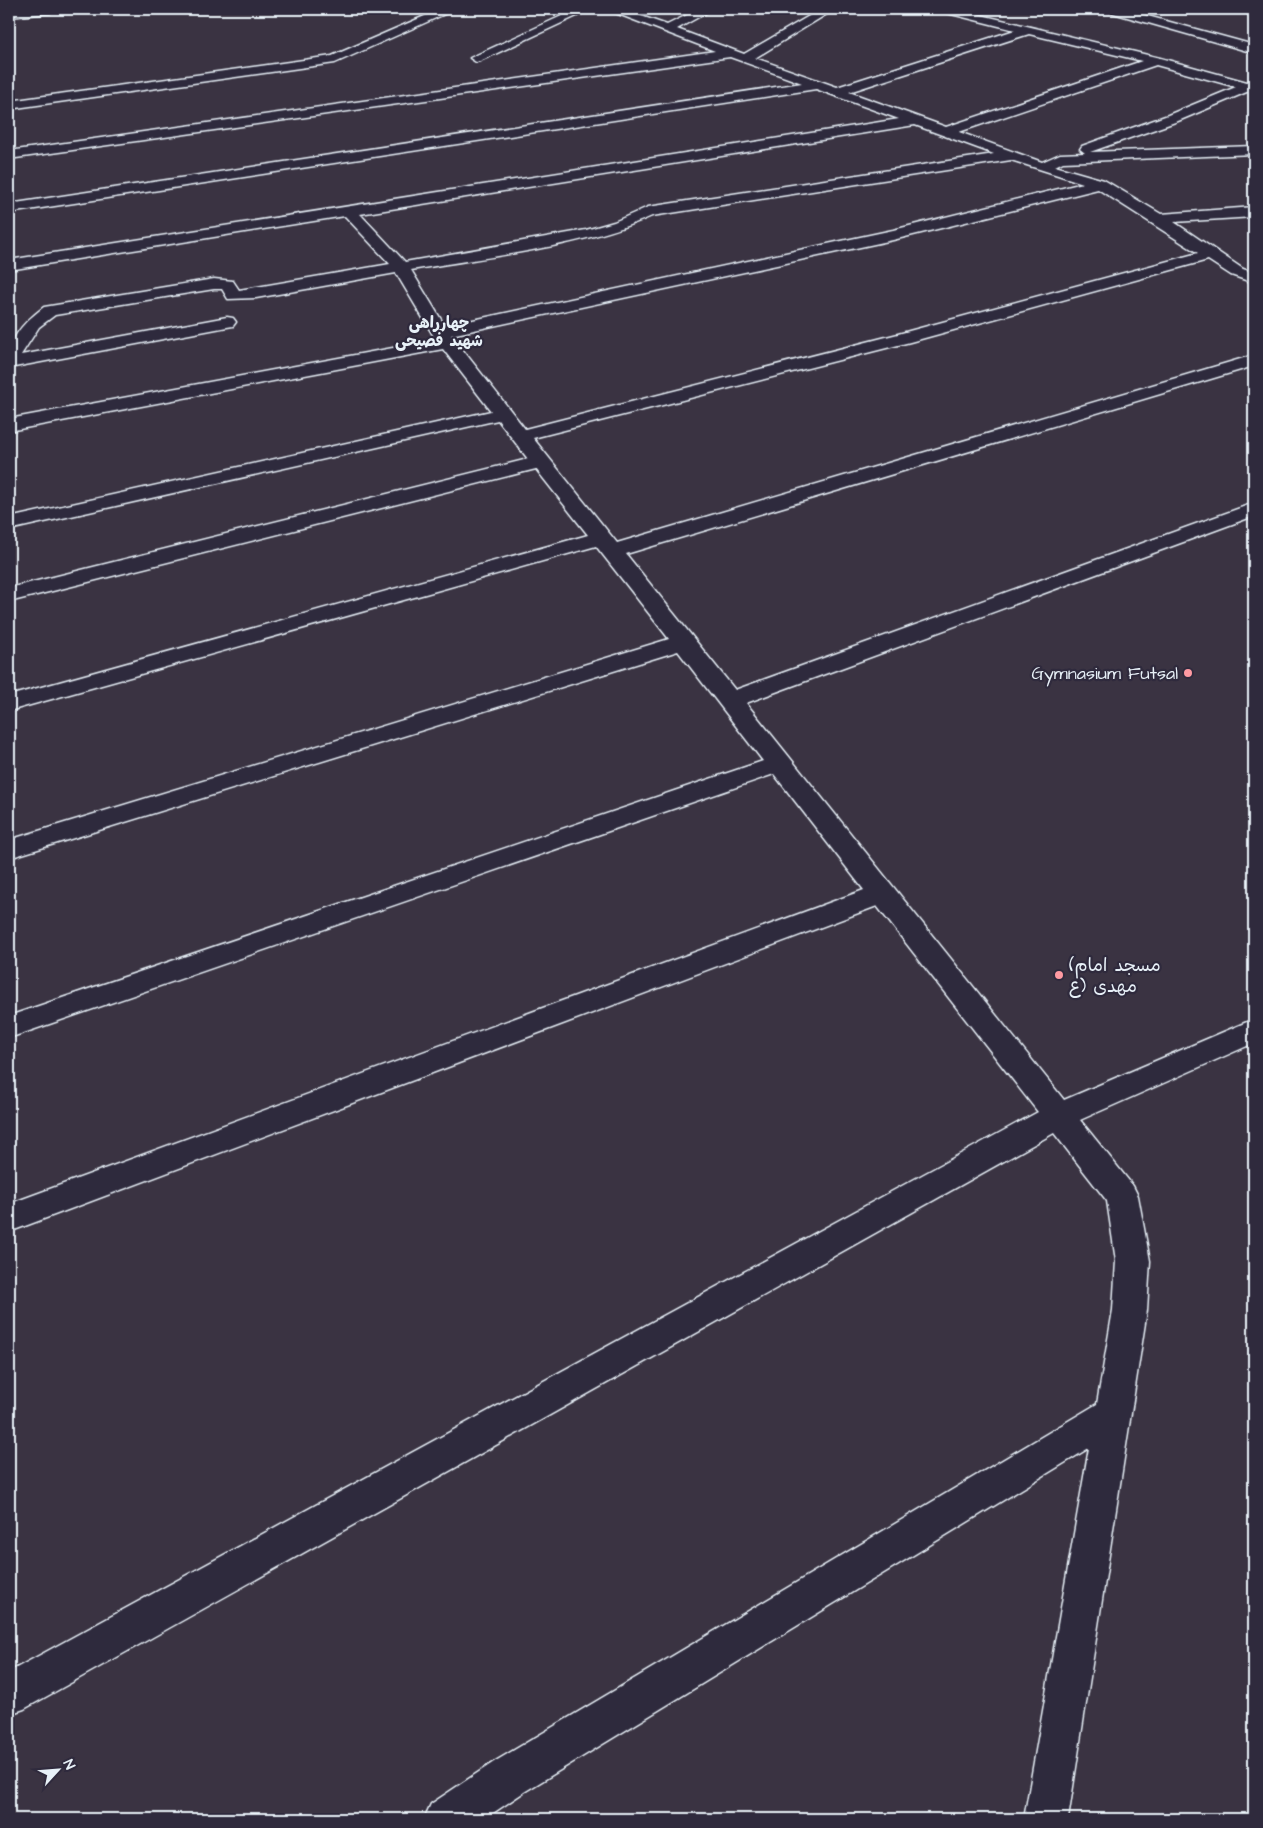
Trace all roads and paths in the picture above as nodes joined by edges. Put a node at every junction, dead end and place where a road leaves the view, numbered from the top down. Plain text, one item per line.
1 (50, 9) edge
2 (450, 9) edge
3 (586, 9) edge
4 (611, 9) edge
5 (707, 9) edge
6 (830, 9) edge
7 (943, 9) edge
8 (1110, 9) edge
9 (9, 14) edge
10 (666, 30) junction
11 (1028, 30) junction
12 (1254, 50) edge
13 (730, 53) junction
14 (476, 58) dead end
15 (744, 58) junction
16 (1156, 61) junction
17 (816, 85) junction
18 (1252, 86) edge
19 (836, 92) junction
20 (9, 105) edge
21 (914, 121) junction
22 (945, 132) junction
23 (1254, 150) edge
24 (9, 155) edge
25 (1012, 156) junction
26 (1060, 158) junction
27 (1042, 167) junction
28 (1099, 184) junction
29 (9, 209) edge
30 (349, 211) junction
31 (1254, 212) edge
32 (1158, 219) junction
33 (1212, 254) junction
34 (9, 265) edge
35 (400, 266) junction
36 (1254, 278) edge
37 (227, 322) dead end
38 (443, 338) junction
39 (1254, 360) edge
40 (9, 362) edge
41 (9, 425) edge
42 (510, 425) junction
43 (540, 462) junction
44 (1254, 509) edge
45 (9, 524) edge
46 (605, 545) junction
47 (9, 595) edge
48 (682, 642) junction
49 (729, 701) junction
50 (9, 704) edge
51 (779, 764) junction
52 (9, 849) edge
53 (881, 894) junction
54 (9, 1027) edge
55 (1254, 1030) edge
56 (1060, 1115) junction
57 (9, 1218) edge
58 (1114, 1413) junction
59 (9, 1694) edge
60 (446, 1819) edge
61 (1046, 1819) edge

1 - 9 street
2 - 20 street
3 - 14 street
4 - 10 street
5 - 10 street
6 - 15 street
7 - 11 street
8 - 12 street
10 - 13 street
11 - 16 street
11 - 19 street
13 - 15 street
13 - 24 street
15 - 17 street
16 - 18 street
16 - 22 street
17 - 19 street
17 - 29 street
18 - 26 street
19 - 21 street
21 - 22 street
21 - 30 street
22 - 25 street
23 - 26 street
25 - 27 street
25 - 35 street
26 - 27 street
27 - 28 street
28 - 32 street
28 - 38 street
30 - 34 street
30 - 35 street
31 - 32 street
32 - 33 street
33 - 36 street
33 - 42 street
35 - 38 street
35 - 40 street
37 - 40 street
38 - 41 street
38 - 42 street
39 - 46 street
42 - 43 street
42 - 45 street
43 - 46 street
43 - 47 street
44 - 49 street
46 - 48 street
46 - 50 street
48 - 49 street
48 - 52 street
49 - 51 street
51 - 53 street
51 - 54 street
53 - 56 street
53 - 57 street
55 - 56 street
56 - 58 street
56 - 59 street
58 - 60 street
58 - 61 street

